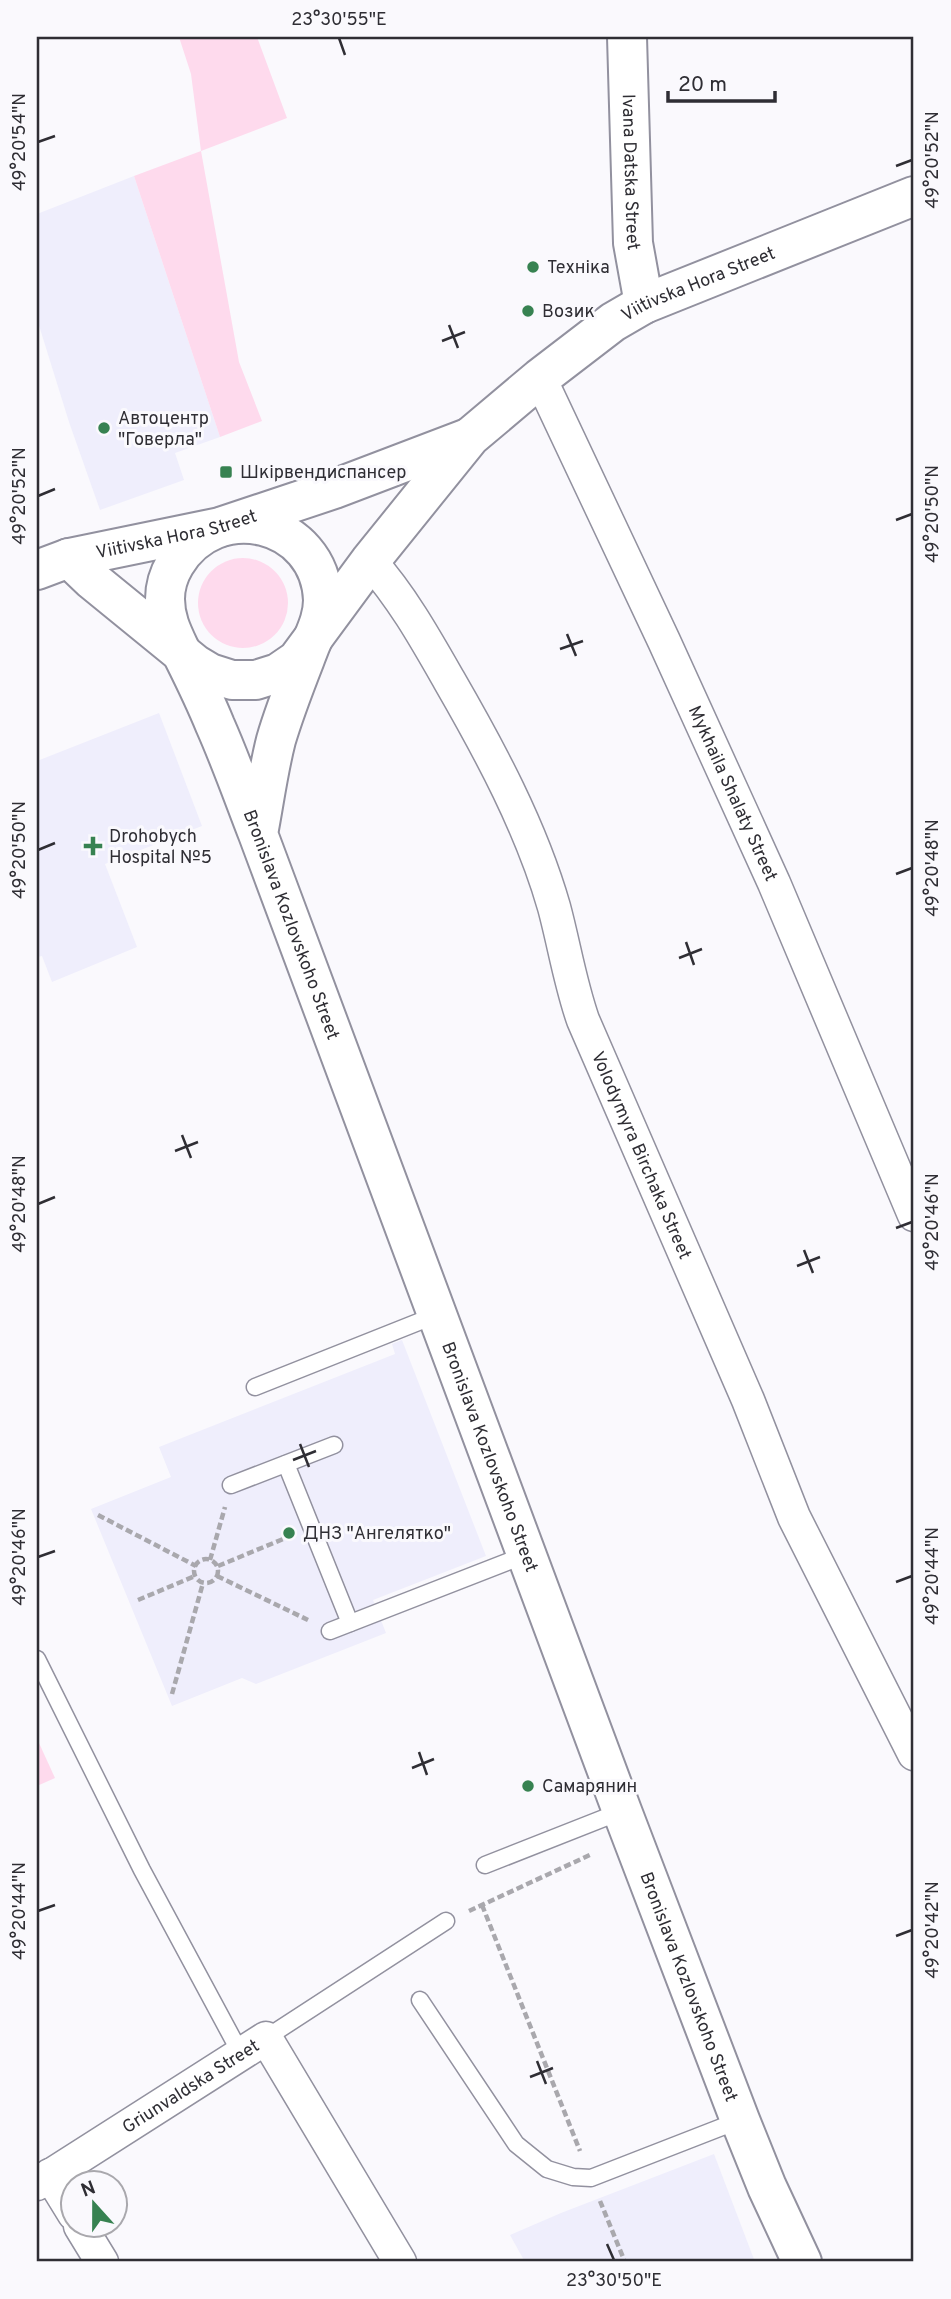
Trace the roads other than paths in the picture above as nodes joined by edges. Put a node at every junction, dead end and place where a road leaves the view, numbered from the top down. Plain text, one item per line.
1 (627, 37) edge
2 (914, 196) edge
3 (644, 304) junction
4 (540, 378) junction
5 (470, 437) junction
6 (220, 527) junction
7 (370, 561) junction
8 (53, 564) edge
9 (311, 643) junction
10 (181, 652) junction
11 (258, 834) junction
12 (914, 1215) edge
13 (436, 1315) junction
14 (255, 1387) dead end
15 (334, 1445) dead end
16 (286, 1464) junction
17 (231, 1485) road end
18 (525, 1555) junction
19 (350, 1623) junction
20 (330, 1631) road end
21 (37, 1659) edge
22 (914, 1754) edge
23 (626, 1824) junction
24 (485, 1865) dead end
25 (446, 1922) road end
26 (420, 2000) dead end
27 (253, 2046) junction
28 (740, 2120) junction
29 (43, 2179) edge
30 (60, 2198) edge
31 (89, 2240) edge
32 (102, 2262) edge
33 (400, 2262) edge
34 (802, 2262) edge

1 - 3 street, Ivana Datska Street
2 - 3 street, Viitivska Hora Street
3 - 4 street, Viitivska Hora Street
4 - 5 street, Viitivska Hora Street
4 - 12 street, Mykhaila Shalaty Street
5 - 6 street, Viitivska Hora Street
5 - 7 street, Viitivska Hora Street
6 - 8 street, Viitivska Hora Street
6 - 9 street
6 - 10 street
7 - 9 street, Viitivska Hora Street
7 - 22 street, Volodymyra Birchaka Street
8 - 10 street
9 - 10 street
9 - 11 street
10 - 11 street, Bronislava Kozlovskoho Street
11 - 13 street, Bronislava Kozlovskoho Street
13 - 14 lane
13 - 18 street, Bronislava Kozlovskoho Street
15 - 16 lane
16 - 17 lane
16 - 19 lane
18 - 19 lane
18 - 23 street, Bronislava Kozlovskoho Street
19 - 20 lane
21 - 27 lane
23 - 24 lane
23 - 28 street, Bronislava Kozlovskoho Street
25 - 27 lane
26 - 28 lane
27 - 29 street, Griunvaldska Street
27 - 33 street, Griunvaldska Street
28 - 34 street, Bronislava Kozlovskoho Street
29 - 30 street
31 - 32 street

